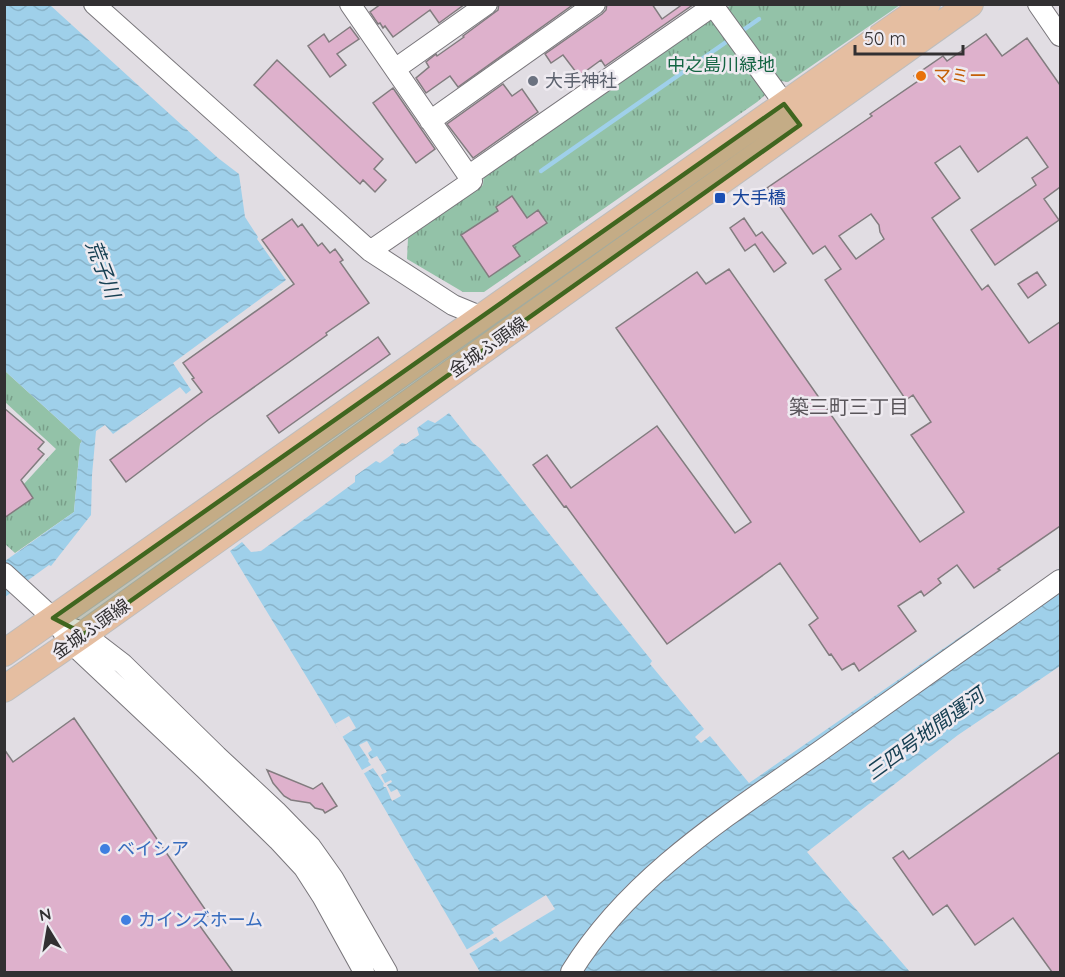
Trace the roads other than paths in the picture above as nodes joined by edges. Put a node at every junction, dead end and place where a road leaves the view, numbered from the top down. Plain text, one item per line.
1 (94, 4) edge
2 (487, 4) edge
3 (595, 4) edge
4 (927, 4) edge
5 (970, 4) edge
6 (1038, 4) edge
7 (358, 7) edge
8 (717, 9) edge
9 (1059, 32) edge
10 (395, 69) junction
11 (784, 104) junction
12 (430, 121) junction
13 (800, 125) junction
14 (468, 176) junction
15 (370, 251) junction
16 (482, 317) junction
17 (4, 573) edge
18 (1060, 580) edge
19 (53, 618) junction
20 (78, 639) junction
21 (4, 653) edge
22 (4, 689) edge
23 (364, 972) edge
24 (387, 972) edge
25 (571, 972) edge

1 - 15 street
2 - 10 street
3 - 12 street
4 - 11 main road, 金城ふ頭線
5 - 13 main road, 金城ふ頭線
6 - 9 street
7 - 10 street
8 - 11 street
8 - 14 street
10 - 12 street
11 - 13 street
11 - 16 main road, 金城ふ頭線
12 - 14 street
13 - 20 main road, 金城ふ頭線
14 - 15 street
15 - 16 street
16 - 19 main road, 金城ふ頭線
17 - 19 street
18 - 25 street
19 - 20 street
19 - 21 main road, 金城ふ頭線
20 - 22 main road, 金城ふ頭線
20 - 23 street
20 - 24 street

